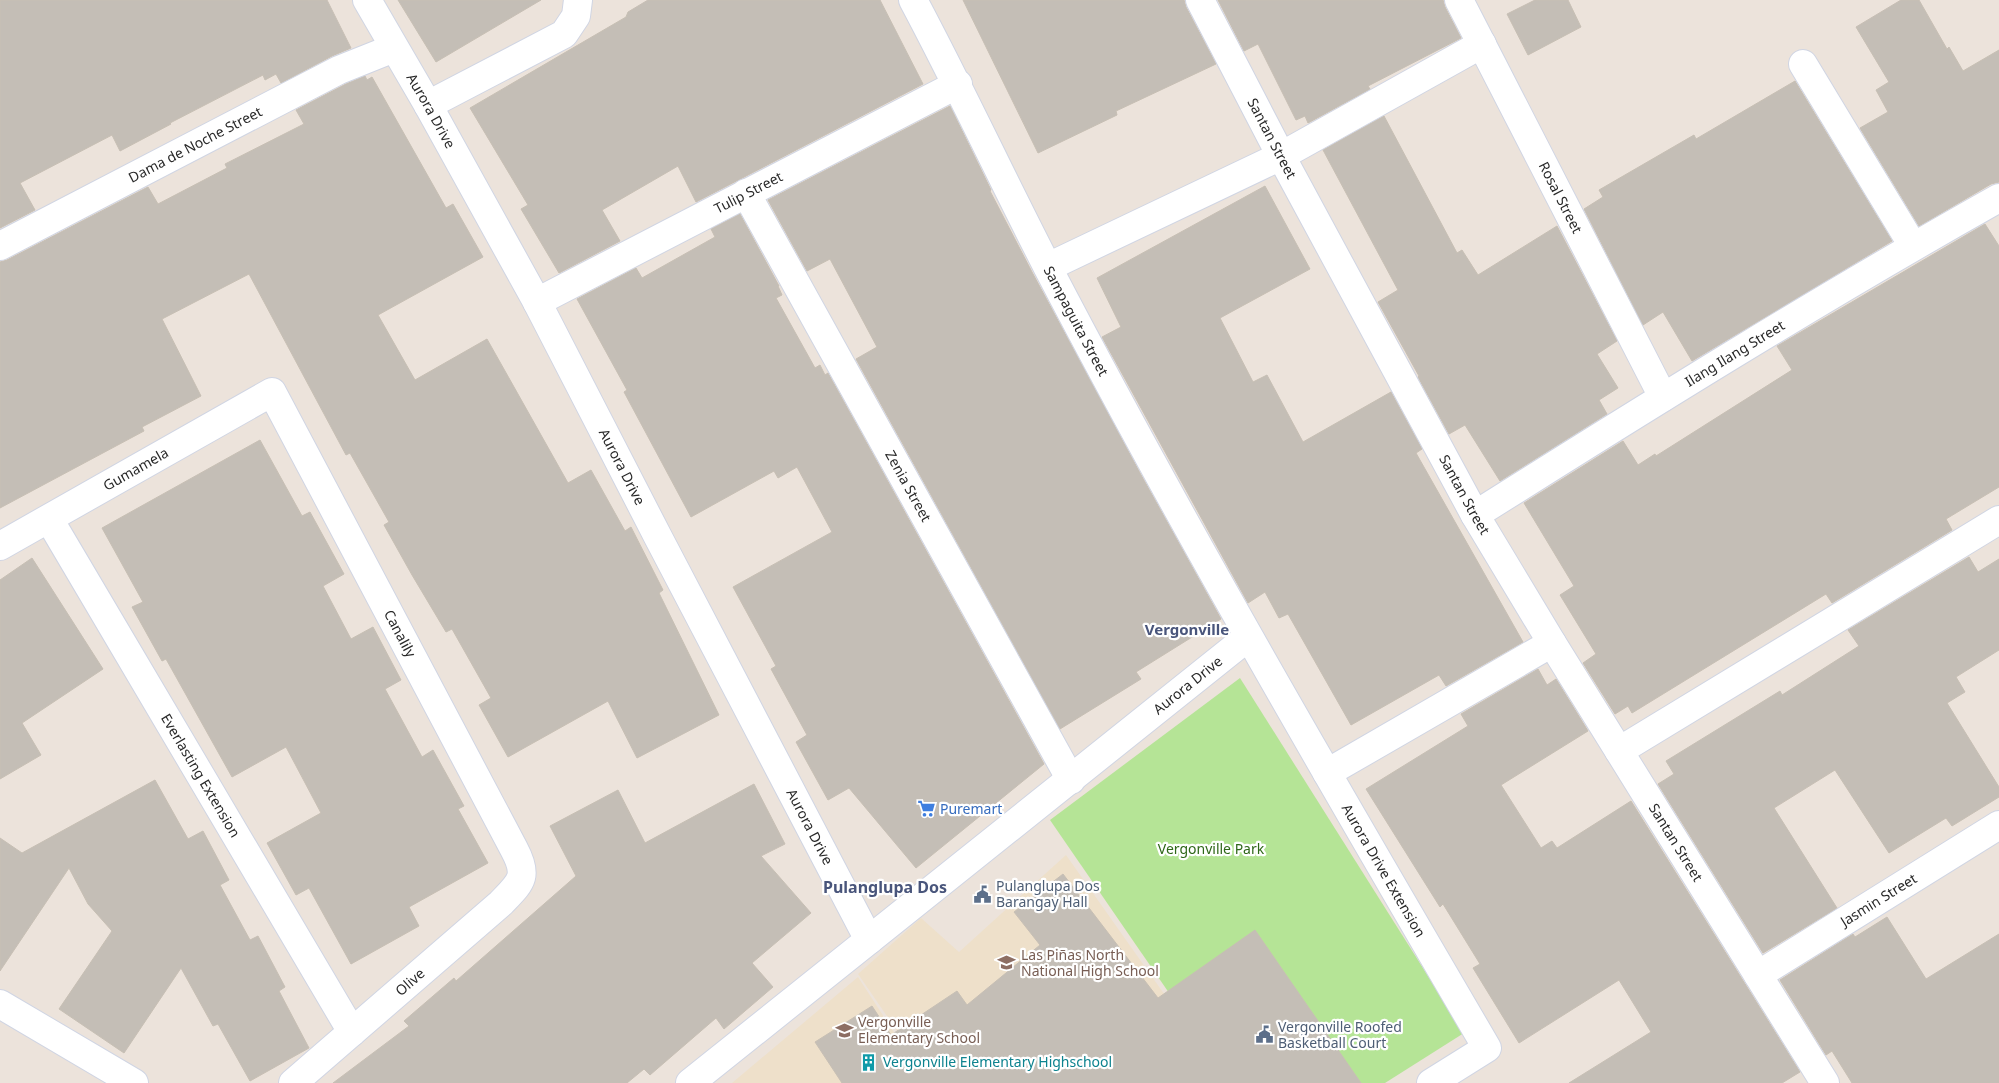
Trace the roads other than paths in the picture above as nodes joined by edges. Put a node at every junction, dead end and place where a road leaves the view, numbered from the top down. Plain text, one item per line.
1 (367, 0) edge
2 (578, 0) edge
3 (914, 0) edge
4 (1200, 0) edge
5 (1459, 0) edge
6 (1482, 44) junction
7 (394, 48) junction
8 (1803, 64) dead end
9 (958, 84) junction
10 (428, 105) junction
11 (1281, 156) junction
12 (746, 193) junction
13 (1999, 198) edge
14 (0, 246) edge
15 (1913, 246) junction
16 (1048, 267) junction
17 (537, 302) junction
18 (272, 392) joint
19 (1663, 397) junction
20 (1475, 515) junction
21 (49, 519) junction
22 (1999, 520) edge
23 (0, 546) edge
24 (1248, 637) junction
25 (1552, 643) junction
26 (1619, 751) junction
27 (1327, 773) junction
28 (1071, 780) junction
29 (1996, 832) edge
30 (522, 877) joint
31 (869, 940) junction
32 (1758, 974) junction
33 (0, 1004) edge
34 (352, 1032) junction
35 (299, 1081) edge
36 (134, 1083) edge
37 (690, 1083) edge
38 (1431, 1083) edge
39 (1825, 1083) edge

1 - 7 street, Aurora Drive
2 - 10 street
3 - 9 street, Sampaguita Street
4 - 11 street, Santan Street
5 - 6 street, Rosal Street
6 - 11 street
6 - 19 street, Rosal Street
7 - 10 street, Aurora Drive
7 - 14 street, Dama de Noche Street
8 - 15 street
9 - 12 street, Tulip Street
9 - 16 street, Sampaguita Street
10 - 17 street, Aurora Drive
11 - 16 street
11 - 20 street, Santan Street
12 - 17 street, Tulip Street
12 - 28 street, Zenia Street
13 - 15 street, Ilang Ilang Street
15 - 19 street, Ilang Ilang Street
16 - 24 street, Sampaguita Street
17 - 31 street, Aurora Drive
18 - 21 street, Gumamela
18 - 30 street, Canalily
19 - 20 street, Ilang Ilang Street
20 - 25 street, Santan Street
21 - 23 street, Gumamela
21 - 34 street, Everlasting Extension
22 - 26 street
24 - 27 street, Aurora Drive Extension
24 - 28 street, Aurora Drive
25 - 26 street, Santan Street
25 - 27 street
26 - 32 street, Santan Street
27 - 38 street, Aurora Drive Extension
28 - 31 street, Aurora Drive
29 - 32 street, Jasmin Street
30 - 34 street, Olive
31 - 37 street, Aurora Drive
32 - 39 street, Santan Street
33 - 36 street
34 - 35 street, Olive

